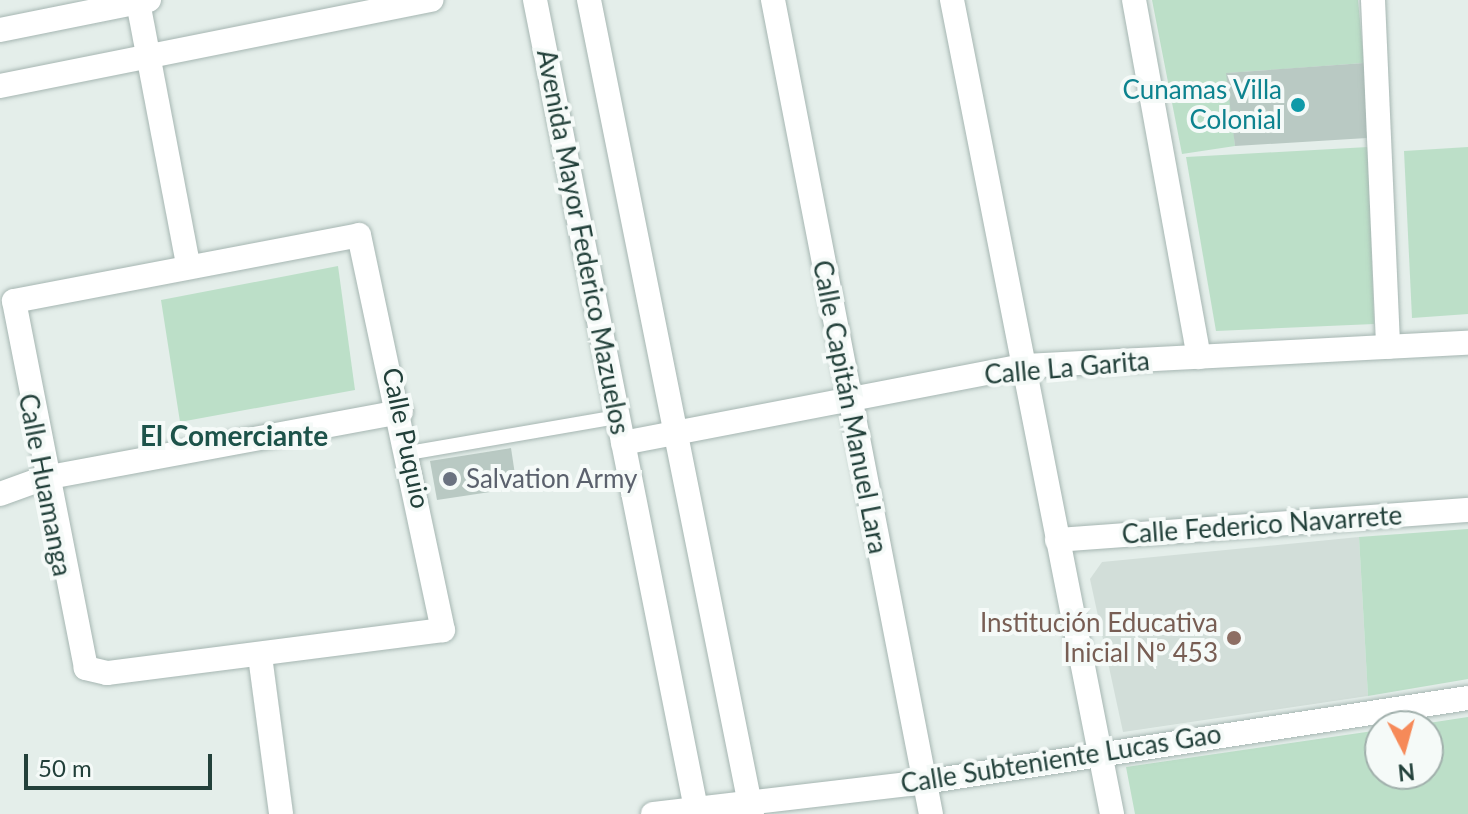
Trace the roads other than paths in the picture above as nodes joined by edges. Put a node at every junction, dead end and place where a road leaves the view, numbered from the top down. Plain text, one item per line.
1 (432, 0) edge
2 (535, 0) edge
3 (589, 0) edge
4 (773, 0) edge
5 (952, 0) edge
6 (1134, 0) edge
7 (1373, 0) edge
8 (144, 1) edge
9 (0, 30) edge
10 (150, 56) junction
11 (0, 86) edge
12 (188, 263) junction
13 (1468, 343) edge
14 (1388, 347) junction
15 (1199, 357) junction
16 (1023, 366) junction
17 (848, 400) junction
18 (401, 412) junction
19 (618, 417) junction
20 (675, 433) junction
21 (623, 443) junction
22 (409, 453) junction
23 (44, 478) junction
24 (0, 494) edge
25 (1468, 510) edge
26 (1057, 540) junction
27 (260, 656) junction
28 (1468, 698) edge
29 (1099, 751) junction
30 (924, 782) junction
31 (750, 807) edge
32 (696, 811) edge
33 (281, 814) edge
34 (653, 814) edge
35 (931, 814) edge
36 (1112, 814) edge

1 - 10 street
2 - 19 street, Avenida Mayor Federico Mazuelos
3 - 20 street, Avenida Mayor Federico Mazuelos
4 - 17 street, Calle Capitán Manuel Lara
5 - 16 street
6 - 15 street
7 - 14 street
8 - 9 street
8 - 10 street
10 - 11 street
10 - 12 street
12 - 18 street, Calle Puquio
12 - 23 street, Calle Huamanga
13 - 14 street, Calle La Garita
14 - 15 street, Calle La Garita
15 - 16 street, Calle La Garita
16 - 17 street, Calle La Garita
16 - 26 street
17 - 20 street, Calle La Garita
17 - 30 street, Calle Capitán Manuel Lara
18 - 22 street, Calle Puquio
18 - 23 street
19 - 21 street, Avenida Mayor Federico Mazuelos
19 - 22 lane
20 - 21 street, Calle La Garita
20 - 31 street, Avenida Mayor Federico Mazuelos
21 - 32 street, Avenida Mayor Federico Mazuelos
22 - 27 street, Calle Puquio
23 - 24 street
23 - 27 street, Calle Huamanga
25 - 26 street, Calle Federico Navarrete
26 - 29 street
27 - 33 street
28 - 29 street, Calle Subteniente Lucas Gao
29 - 30 street, Calle Subteniente Lucas Gao
29 - 36 street
30 - 31 street, Calle Subteniente Lucas Gao
30 - 35 street, Calle Capitán Manuel Lara
31 - 32 street, Calle Subteniente Lucas Gao
32 - 34 street, Calle Subteniente Lucas Gao

